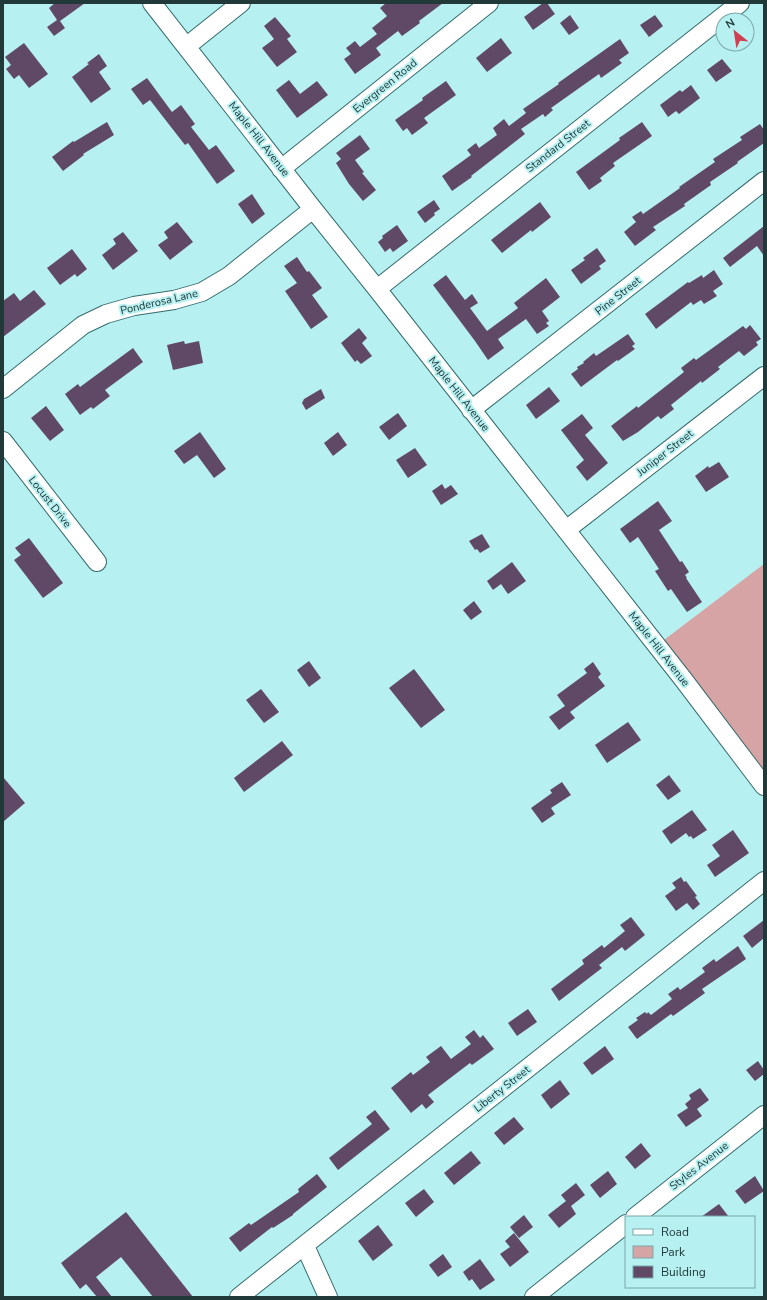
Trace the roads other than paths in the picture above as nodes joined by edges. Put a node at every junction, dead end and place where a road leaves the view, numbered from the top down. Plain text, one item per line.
1 (152, 3) edge
2 (241, 3) edge
3 (489, 3) edge
4 (740, 3) edge
5 (187, 46) junction
6 (281, 169) junction
7 (764, 181) edge
8 (313, 209) junction
9 (377, 289) junction
10 (764, 376) edge
11 (3, 389) edge
12 (471, 410) junction
13 (3, 441) edge
14 (566, 530) junction
15 (98, 562) dead end
16 (764, 786) edge
17 (764, 881) edge
18 (764, 1115) edge
19 (636, 1216) edge
20 (625, 1225) edge
21 (305, 1246) junction
22 (240, 1297) edge
23 (328, 1297) edge
24 (534, 1297) edge

1 - 5 street, Maple Hill Avenue
2 - 5 street
3 - 6 street, Evergreen Road
4 - 9 street, Standard Street
5 - 6 street, Maple Hill Avenue
6 - 8 street, Maple Hill Avenue
7 - 12 street, Pine Street
8 - 9 street, Maple Hill Avenue
8 - 11 street, Ponderosa Lane
9 - 12 street, Maple Hill Avenue
10 - 14 street, Juniper Street
12 - 14 street, Maple Hill Avenue
13 - 15 street, Locust Drive
14 - 16 street, Maple Hill Avenue
17 - 21 street, Liberty Street
18 - 19 street, Styles Avenue
20 - 24 street
21 - 22 street, Liberty Street
21 - 23 street

